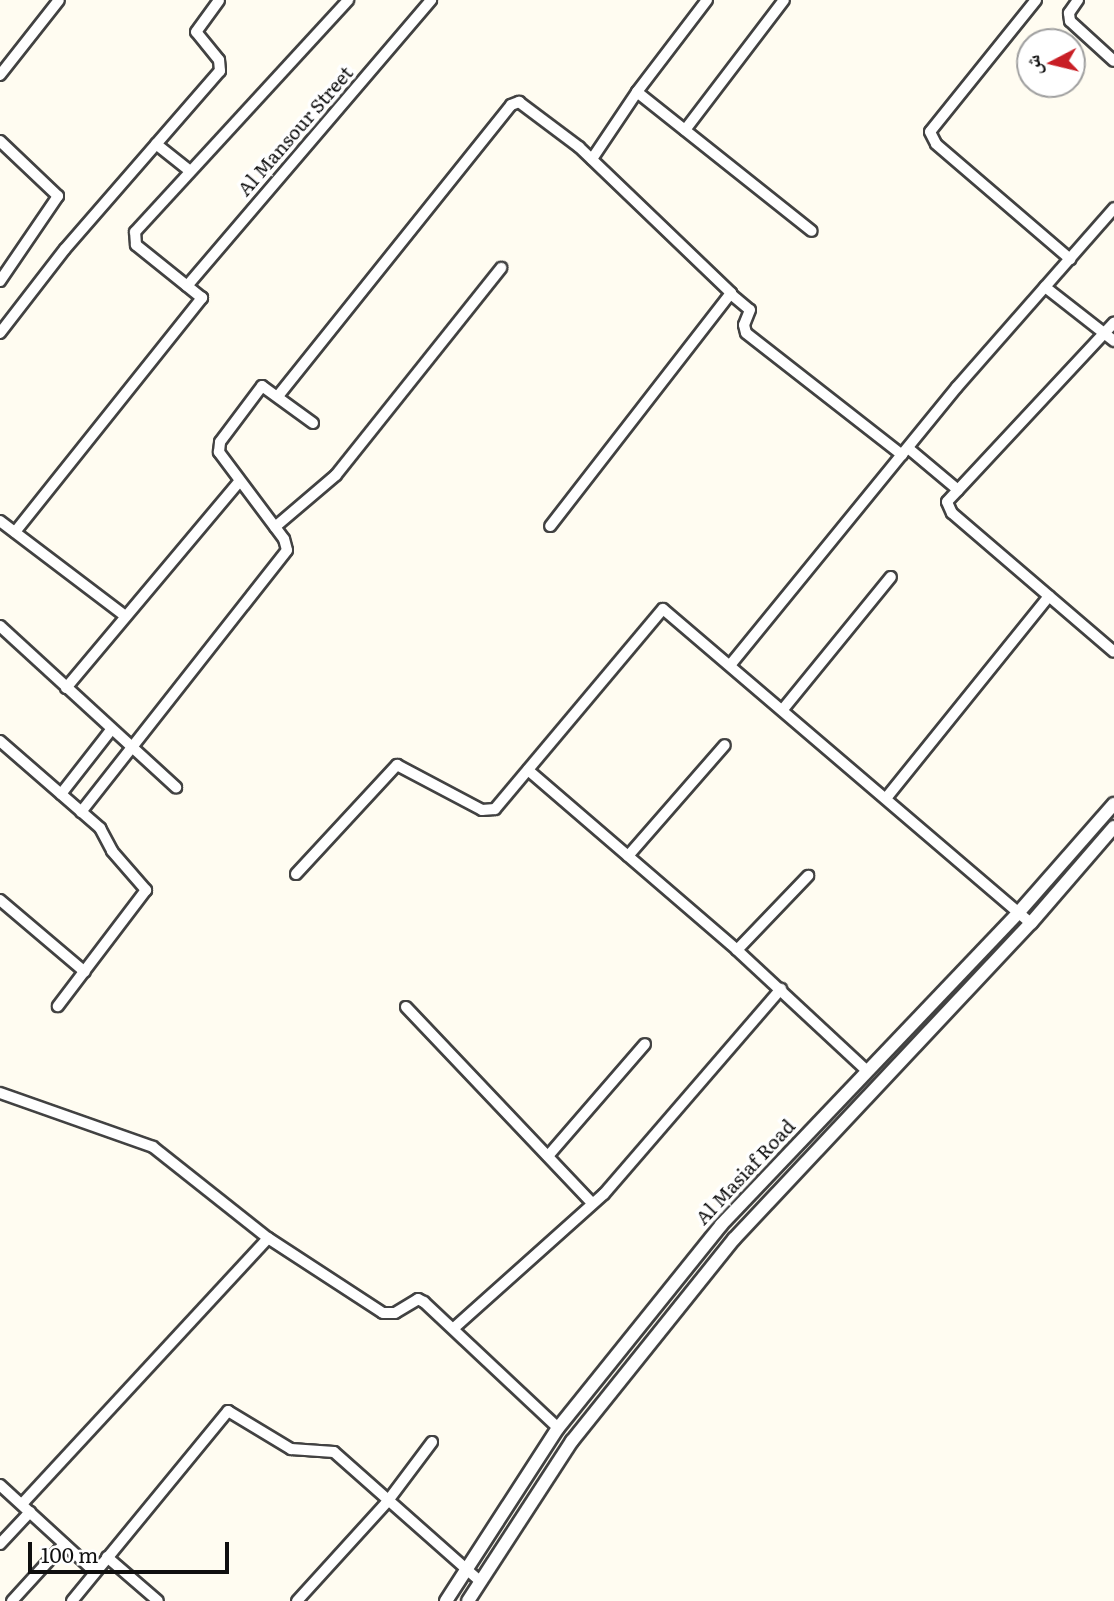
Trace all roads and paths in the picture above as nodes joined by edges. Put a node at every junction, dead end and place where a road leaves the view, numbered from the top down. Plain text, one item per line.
1 (59, 0) edge
2 (219, 0) edge
3 (348, 0) edge
4 (431, 0) edge
5 (707, 0) edge
6 (784, 0) edge
7 (1036, 0) edge
8 (1078, 0) edge
9 (1114, 61) edge
10 (0, 75) edge
11 (637, 92) junction
12 (685, 130) junction
13 (0, 141) edge
14 (156, 144) junction
15 (592, 159) junction
16 (190, 172) junction
17 (1114, 208) edge
18 (812, 230) dead end
19 (1070, 259) junction
20 (501, 268) dead end
21 (0, 281) edge
22 (187, 286) junction
23 (1045, 287) junction
24 (732, 295) junction
25 (1114, 323) edge
26 (0, 333) edge
27 (1104, 333) junction
28 (1114, 341) edge
29 (278, 396) junction
30 (313, 423) dead end
31 (905, 452) junction
32 (240, 481) junction
33 (958, 490) junction
34 (0, 521) edge
35 (550, 526) dead end
36 (275, 527) junction
37 (15, 532) junction
38 (891, 577) dead end
39 (1049, 596) junction
40 (124, 615) junction
41 (0, 626) edge
42 (1114, 652) edge
43 (732, 664) junction
44 (66, 688) junction
45 (784, 708) junction
46 (111, 730) junction
47 (0, 741) edge
48 (725, 745) dead end
49 (131, 748) junction
50 (528, 770) junction
51 (176, 787) dead end
52 (61, 794) junction
53 (887, 797) junction
54 (1114, 804) edge
55 (81, 812) junction
56 (1114, 827) edge
57 (628, 856) junction
58 (296, 874) dead end
59 (808, 876) dead end
60 (0, 900) edge
61 (1019, 912) junction
62 (1031, 923) junction
63 (737, 950) junction
64 (85, 972) junction
65 (781, 989) junction
66 (58, 1006) dead end
67 (406, 1007) dead end
68 (645, 1044) dead end
69 (867, 1071) junction
70 (0, 1093) edge
71 (548, 1156) junction
72 (592, 1203) junction
73 (268, 1238) junction
74 (454, 1328) junction
75 (558, 1428) junction
76 (432, 1442) dead end
77 (0, 1485) edge
78 (387, 1502) junction
79 (26, 1508) junction
80 (0, 1544) edge
81 (64, 1544) junction
82 (107, 1557) junction
83 (466, 1571) junction
84 (95, 1572) junction
85 (481, 1582) junction
86 (12, 1601) edge
87 (72, 1601) edge
88 (158, 1601) edge
89 (297, 1601) edge
90 (446, 1601) edge
91 (468, 1601) edge

1 - 10 street
2 - 14 street
3 - 16 street
4 - 22 street, Al Mansour Street
5 - 11 street
6 - 12 street
7 - 19 street
8 - 9 street
11 - 12 street
11 - 15 street
12 - 18 street
13 - 21 street
14 - 16 street
14 - 26 street
15 - 24 street
15 - 29 street
16 - 22 street
17 - 19 street
19 - 23 street
20 - 36 street
22 - 37 street
23 - 27 street
23 - 31 street
24 - 31 street
24 - 35 street
25 - 27 street
27 - 28 street
27 - 33 street
29 - 30 street
29 - 32 street
31 - 33 street
31 - 43 street
32 - 36 street
32 - 40 street
33 - 39 street
34 - 37 street
36 - 49 street
37 - 40 street
38 - 45 street
39 - 42 street
39 - 53 street
40 - 44 street
41 - 44 street
43 - 45 street
43 - 50 street
44 - 46 street
45 - 53 street
46 - 49 street
46 - 52 street
47 - 52 street
48 - 57 street
49 - 51 street
49 - 55 street
50 - 57 street
50 - 58 street
52 - 55 street
53 - 61 street
54 - 61 street, Al Masiaf Road
55 - 64 street
56 - 62 street, Al Masiaf Road
57 - 63 street
59 - 63 street
60 - 64 street
61 - 62 street
61 - 69 street, Al Masiaf Road
62 - 85 street, Al Masiaf Road
63 - 65 street
64 - 66 street
65 - 69 street
65 - 72 street
67 - 71 street
68 - 71 street
69 - 75 street, Al Masiaf Road
70 - 73 street
71 - 72 street
72 - 74 street
73 - 74 street
73 - 79 street
74 - 75 street
75 - 83 street, Al Masiaf Road
76 - 78 street
77 - 79 street
78 - 82 street
78 - 83 street
78 - 89 street
79 - 80 street
79 - 81 street
81 - 84 street
81 - 86 street
82 - 84 street
82 - 88 street
83 - 85 street
83 - 90 street, Al Masiaf Road
84 - 87 street
85 - 91 street, Al Masiaf Road

